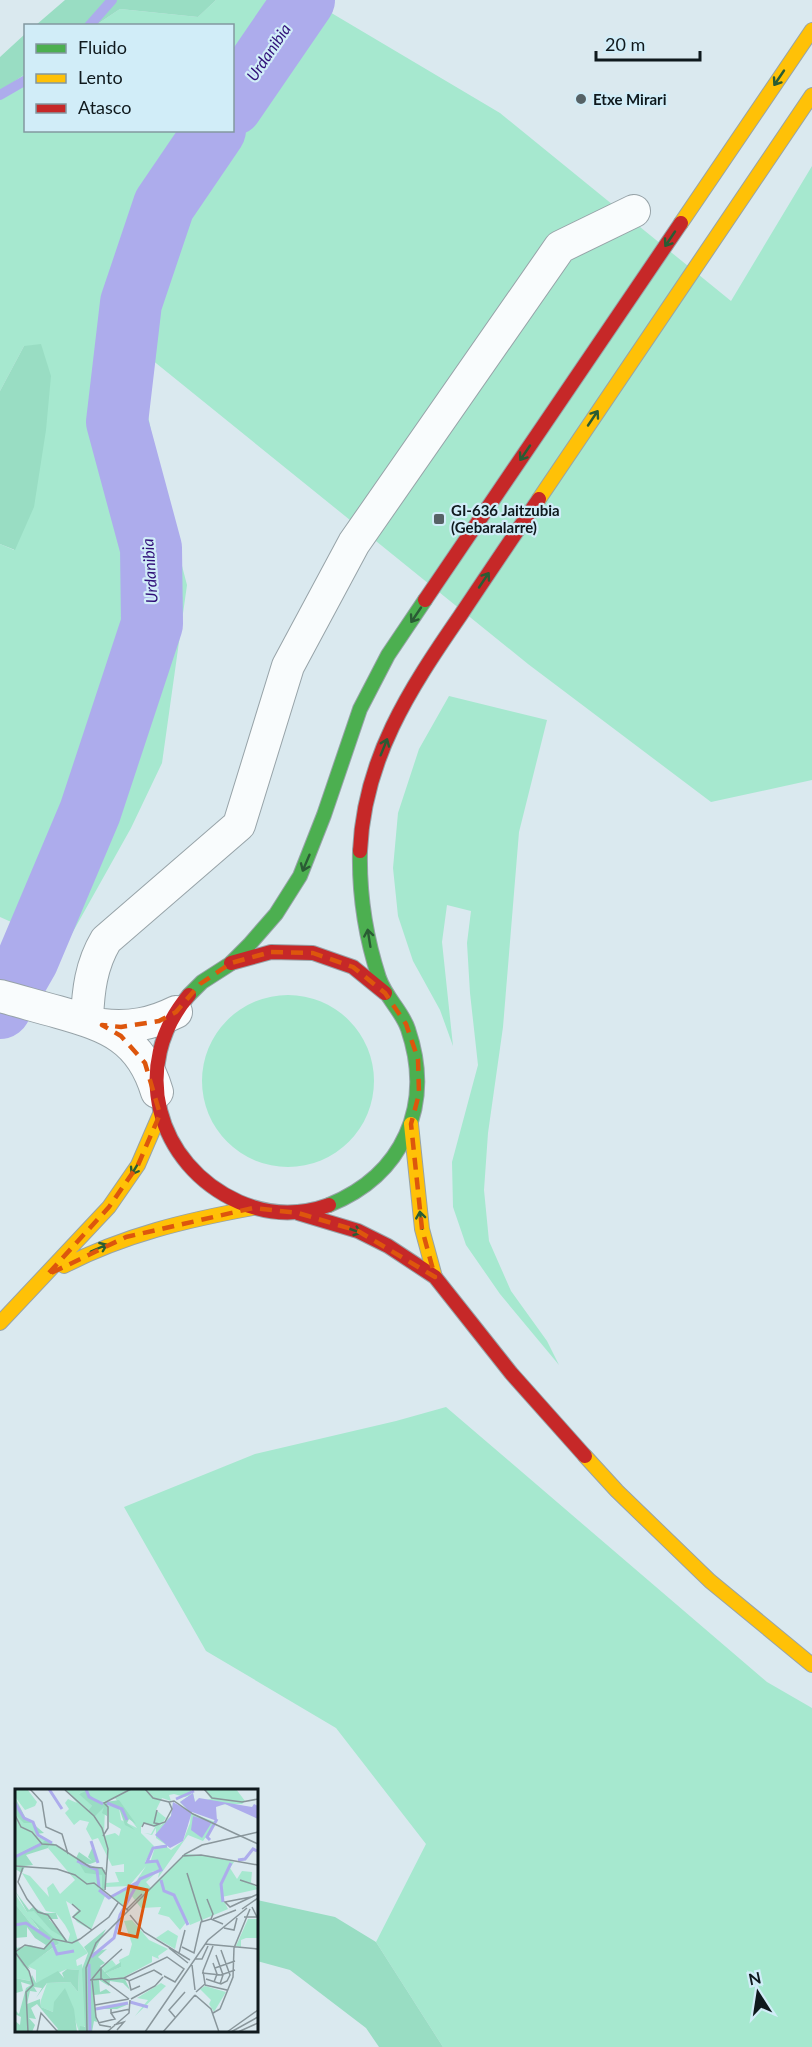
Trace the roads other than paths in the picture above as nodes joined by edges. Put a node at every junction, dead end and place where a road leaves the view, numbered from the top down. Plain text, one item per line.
1 (812, 30) edge
2 (812, 95) edge
3 (634, 211) dead end
4 (231, 963) junction
5 (385, 993) junction
6 (0, 996) edge
7 (176, 1012) junction
8 (83, 1019) junction
9 (158, 1103) junction
10 (411, 1124) junction
11 (253, 1208) junction
12 (298, 1213) junction
13 (47, 1275) junction
14 (435, 1277) junction
15 (0, 1323) edge
16 (812, 1665) edge

1 -> 4 main road
5 -> 2 main road
3 - 8 street
4 - 5 main road
4 - 7 main road
5 - 10 main road
6 - 8 street
7 - 8 street
7 - 9 main road
8 - 9 street
9 - 11 main road
9 -> 13 main road
10 - 12 main road
14 -> 10 main road
11 - 12 main road
13 -> 11 main road
12 -> 14 main road
13 - 15 main road
14 - 16 main road

